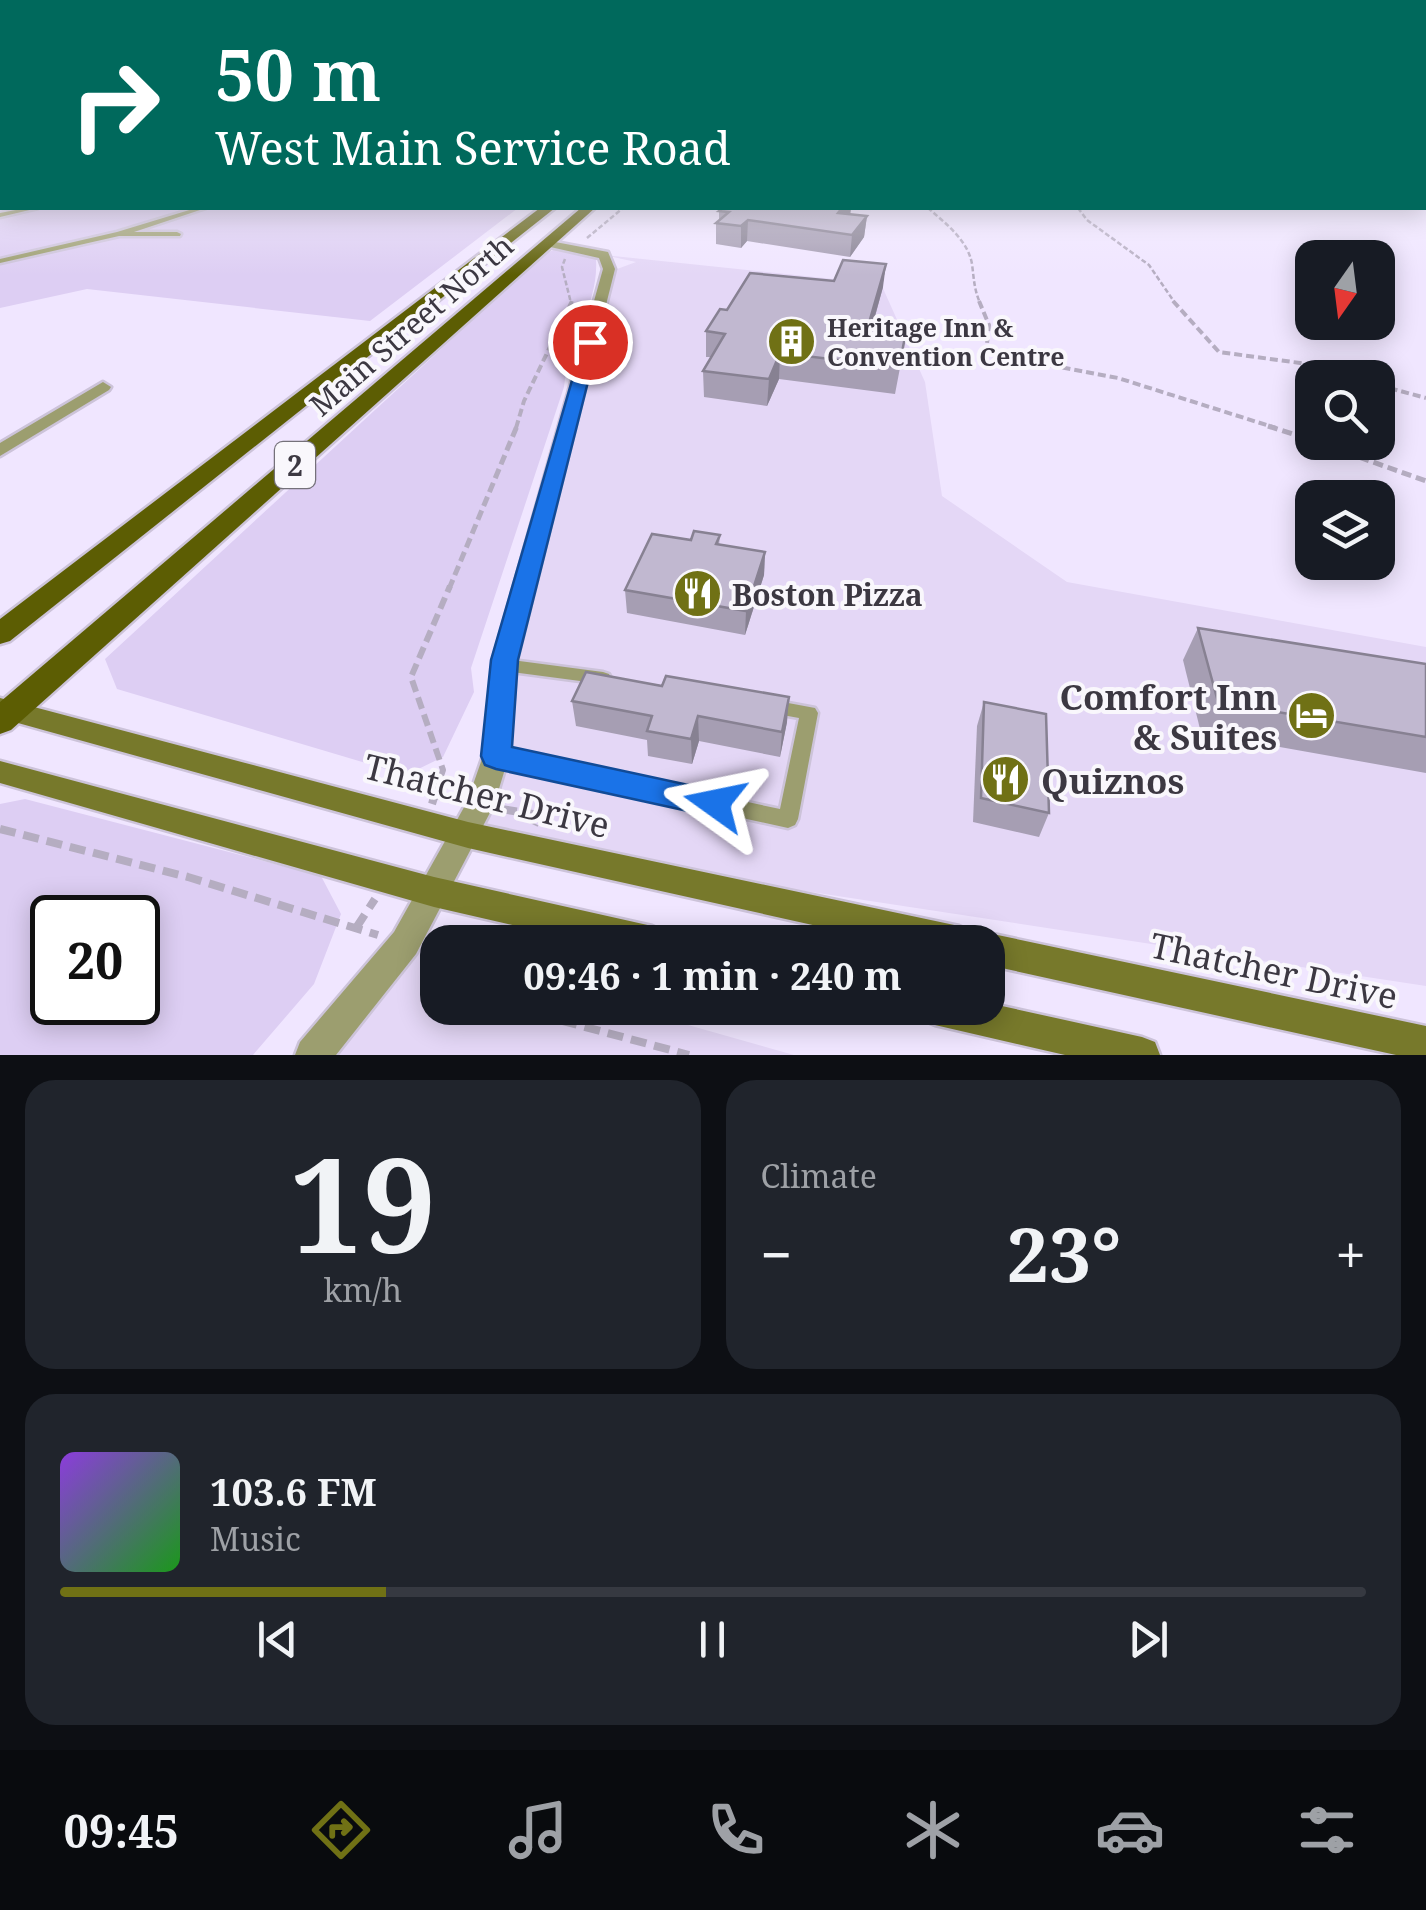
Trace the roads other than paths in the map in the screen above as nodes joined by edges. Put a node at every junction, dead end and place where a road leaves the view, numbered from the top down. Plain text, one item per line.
1 (196, 210) edge
2 (545, 210) edge
3 (586, 210) edge
4 (120, 234) junction
5 (177, 234) dead end
6 (550, 244) junction
7 (0, 261) edge
8 (103, 387) dead end
9 (0, 450) edge
10 (0, 634) edge
11 (504, 665) junction
12 (625, 682) edge
13 (754, 704) edge
14 (4, 713) edge
15 (496, 756) junction
16 (0, 772) edge
17 (468, 835) junction
18 (434, 892) junction
19 (578, 925) edge
20 (881, 925) edge
21 (1005, 953) edge
22 (1005, 1024) edge
23 (1426, 1044) edge
24 (313, 1055) edge
25 (1142, 1055) edge

1 - 4 lane
2 - 10 main road, Main Street North / 2
3 - 6 main road, Main Street North / 2
4 - 5 lane
4 - 7 lane
6 - 11 street
6 - 14 main road, Main Street North / 2
8 - 9 street
11 - 12 lane
11 - 15 street
13 - 15 lane
14 - 17 main road, Thatcher Drive
15 - 17 street
16 - 18 main road
17 - 18 street
17 - 20 main road, Thatcher Drive
18 - 19 main road
18 - 24 street
21 - 23 main road, Thatcher Drive
22 - 25 main road

